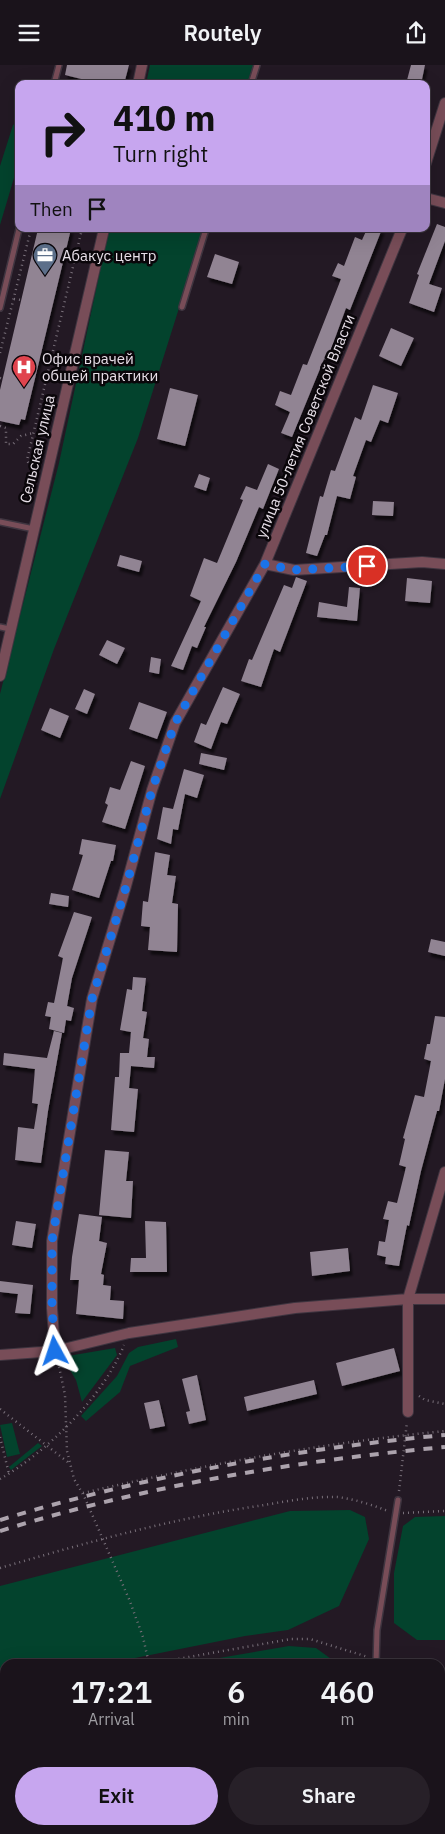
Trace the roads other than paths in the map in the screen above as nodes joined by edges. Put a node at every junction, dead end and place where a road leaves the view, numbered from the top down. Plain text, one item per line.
1 (58, 65) edge
2 (142, 65) edge
3 (257, 65) edge
4 (55, 80) edge
5 (139, 80) edge
6 (252, 80) edge
7 (445, 103) edge
8 (430, 150) edge
9 (430, 199) edge
10 (445, 203) edge
11 (18, 232) edge
12 (103, 232) edge
13 (205, 232) edge
14 (401, 232) edge
15 (182, 307) dead end
16 (0, 308) edge
17 (0, 521) edge
18 (34, 529) junction
19 (265, 564) junction
20 (445, 564) edge
21 (0, 627) edge
22 (11, 629) junction
23 (0, 676) edge
24 (445, 1172) edge
25 (408, 1299) junction
26 (445, 1299) edge
27 (55, 1351) junction
28 (0, 1355) edge
29 (408, 1412) road end
30 (398, 1500) road end
31 (376, 1659) edge

1 - 4 lane
2 - 5 street
3 - 6 lane
7 - 8 street
9 - 10 street
11 - 16 lane
12 - 18 street, Сельская улица
13 - 15 lane
14 - 19 street, улица 50-летия Советской Власти
17 - 18 lane
18 - 22 street, Сельская улица
19 - 20 street
19 - 27 street, улица 50-летия Советской Власти
21 - 22 lane
22 - 23 street, Сельская улица
24 - 25 street
25 - 26 street
25 - 27 street
25 - 29 street
27 - 28 street
30 - 31 lane

